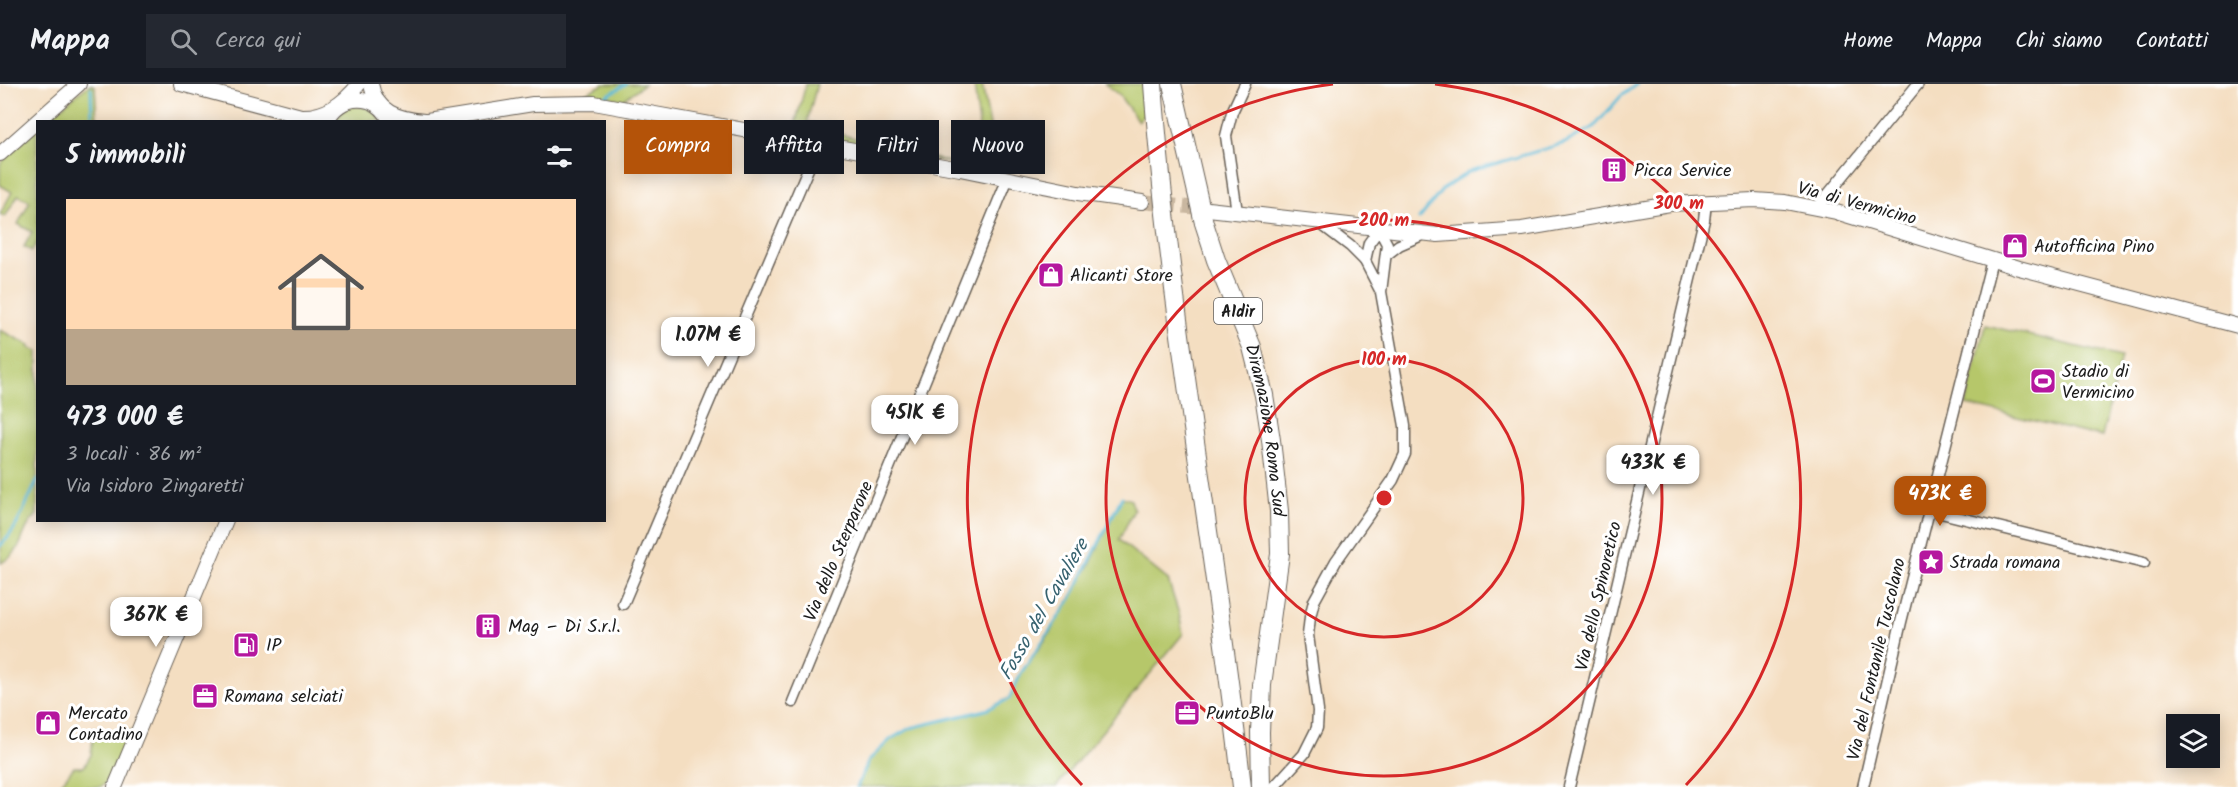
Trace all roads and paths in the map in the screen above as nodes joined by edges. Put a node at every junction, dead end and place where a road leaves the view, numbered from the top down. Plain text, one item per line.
1 (79, 84) edge
2 (182, 84) edge
3 (359, 84) edge
4 (371, 84) edge
5 (1153, 84) edge
6 (1172, 84) edge
7 (1245, 84) edge
8 (1918, 84) edge
9 (341, 104) junction
10 (381, 108) junction
11 (305, 119) edge
12 (38, 120) edge
13 (328, 120) edge
14 (389, 120) edge
15 (416, 120) edge
16 (428, 120) edge
17 (36, 122) edge
18 (744, 130) edge
19 (844, 148) edge
20 (0, 154) edge
21 (806, 174) edge
22 (1008, 178) junction
23 (1142, 202) tunnel mouth
24 (1706, 202) junction
25 (1817, 208) junction
26 (1208, 209) tunnel mouth
27 (1237, 212) junction
28 (1317, 220) junction
29 (1379, 229) junction
30 (1422, 235) junction
31 (1386, 255) junction
32 (1992, 260) junction
33 (1365, 261) junction
34 (1381, 291) junction
35 (2238, 326) edge
36 (1929, 510) junction
37 (225, 522) edge
38 (2144, 563) dead end
39 (622, 604) dead end
40 (793, 702) dead end
41 (116, 787) edge
42 (1242, 787) edge
43 (1261, 787) edge
44 (1274, 787) edge
45 (1569, 787) edge
46 (1863, 787) edge

1 - 12 main road
2 - 11 main road
3 - 9 main road
4 - 10 main road
5 - 42 highway
6 - 43 highway, Diramazione Roma Sud / A1dir
7 - 27 street
8 - 25 street
9 - 10 main road
9 - 11 main road
9 - 13 main road
10 - 14 main road
10 - 15 main road
16 - 18 main road
17 - 20 main road
19 - 22 main road
21 - 39 street
22 - 23 main road
22 - 40 street, Via dello Sterparone
24 - 25 main road, Via di Vermicino
24 - 30 main road, Via di Vermicino
24 - 45 street, Via dello Spinoretico
25 - 32 main road, Via di Vermicino
26 - 27 main road, Via di Vermicino
27 - 28 main road, Via di Vermicino
28 - 29 main road, Via di Vermicino
28 - 33 street
29 - 30 main road, Via di Vermicino
29 - 31 street
29 - 33 street
30 - 31 street
31 - 34 street
32 - 35 main road, Via di Vermicino
32 - 36 street, Via del Fontanile Tuscolano
33 - 34 street
34 - 44 street
36 - 38 street
36 - 46 street, Via del Fontanile Tuscolano
37 - 41 main road

